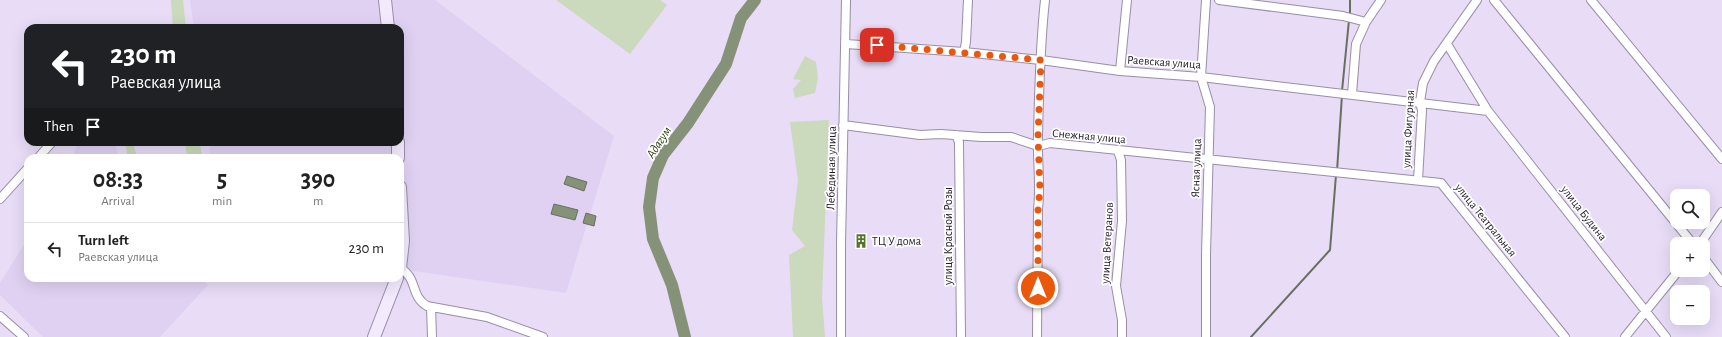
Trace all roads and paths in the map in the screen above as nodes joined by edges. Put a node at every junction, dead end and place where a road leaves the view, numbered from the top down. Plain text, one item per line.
1 (385, 0) edge
2 (846, 0) edge
3 (968, 0) edge
4 (1046, 0) edge
5 (1127, 0) edge
6 (1206, 0) edge
7 (1219, 0) edge
8 (1381, 0) edge
9 (1477, 0) edge
10 (1494, 0) edge
11 (1591, 0) edge
12 (1366, 22) junction
13 (388, 24) edge
14 (846, 44) junction
15 (1447, 44) junction
16 (964, 52) junction
17 (1041, 60) junction
18 (1120, 71) junction
19 (1201, 77) junction
20 (1345, 93) junction
21 (1420, 102) junction
22 (1488, 111) junction
23 (844, 125) junction
24 (956, 135) junction
25 (48, 146) edge
26 (1038, 146) junction
27 (1118, 150) junction
28 (42, 154) edge
29 (1208, 158) junction
30 (1722, 159) edge
31 (1286, 167) joint
32 (24, 172) edge
33 (1418, 180) junction
34 (0, 199) edge
35 (1722, 212) edge
36 (1687, 237) edge
37 (1705, 237) edge
38 (1710, 266) edge
39 (404, 271) edge
40 (1674, 277) edge
41 (395, 282) edge
42 (1722, 282) edge
43 (431, 307) junction
44 (1646, 311) junction
45 (0, 316) edge
46 (533, 335) edge
47 (24, 337) edge
48 (374, 337) edge
49 (432, 337) edge
50 (543, 337) edge
51 (841, 337) edge
52 (961, 337) edge
53 (1038, 337) edge
54 (1122, 337) edge
55 (1206, 337) edge
56 (1565, 337) edge
57 (1625, 337) edge
58 (1666, 337) edge

1 - 13 main road
2 - 14 street, Лебединая улица
3 - 16 street
4 - 17 street
5 - 18 street
6 - 19 street, Ясная улица
7 - 12 street
8 - 12 street
9 - 15 street, улица Фигурная
10 - 36 street
11 - 30 street
12 - 20 street
14 - 16 street, Раевская улица
14 - 23 street, Лебединая улица
15 - 21 street, улица Фигурная
15 - 22 street, улица Будина
16 - 17 street, Раевская улица
17 - 18 street, Раевская улица
17 - 26 street
18 - 19 street, Раевская улица
19 - 20 street, Раевская улица
19 - 29 street, Ясная улица
20 - 21 street, Раевская улица
21 - 22 street, Раевская улица
21 - 33 street, улица Фигурная
22 - 44 street, улица Будина
23 - 24 street, Снежная улица
23 - 51 street, Лебединая улица
24 - 26 street, Снежная улица
24 - 52 street, улица Красной Розы
25 - 28 street
26 - 27 street, Снежная улица
26 - 53 street
27 - 29 street, Снежная улица
27 - 54 street, улица Ветеранов
29 - 31 street, Снежная улица
29 - 55 street, Ясная улица
31 - 33 street, улица Театральная
32 - 34 street
33 - 56 street, улица Театральная
35 - 37 street
38 - 42 street
39 - 43 street
40 - 44 street
41 - 48 main road
43 - 46 street
43 - 49 street
44 - 57 street
44 - 58 street, улица Будина
45 - 47 street
46 - 50 street

